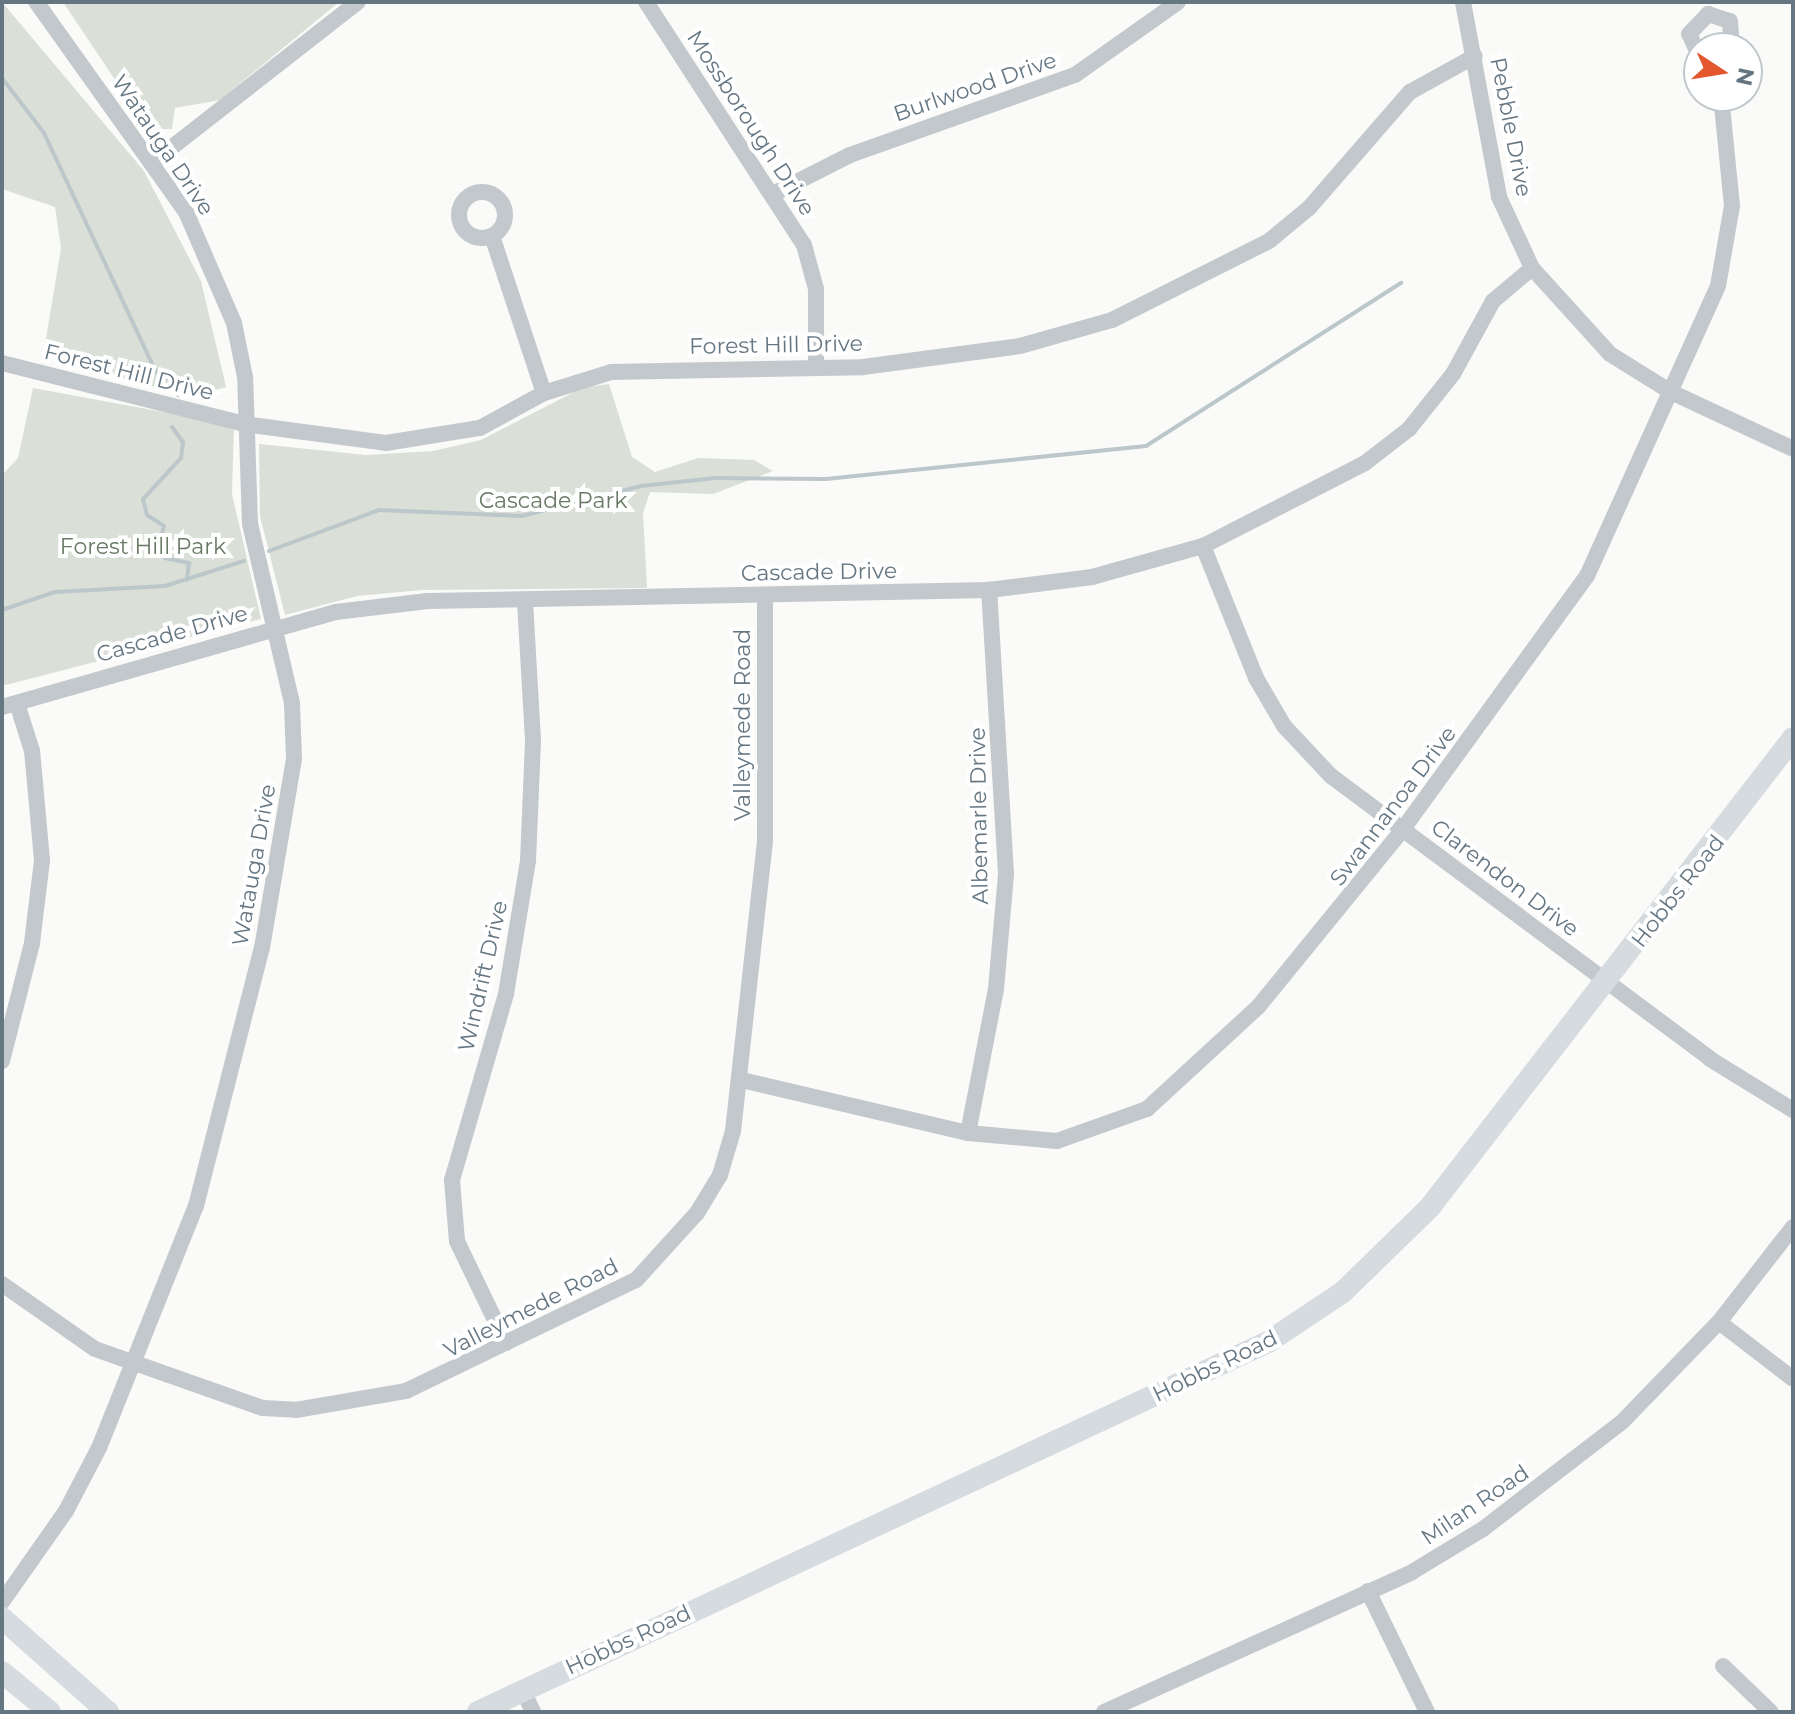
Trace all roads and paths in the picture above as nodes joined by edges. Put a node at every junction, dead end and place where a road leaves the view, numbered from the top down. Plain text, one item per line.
1 (36, 2) edge
2 (358, 2) edge
3 (1178, 2) edge
4 (1463, 2) edge
5 (650, 3) edge
6 (1691, 32) edge
7 (1731, 32) edge
8 (1475, 56) junction
9 (1724, 112) edge
10 (153, 162) junction
11 (775, 193) junction
12 (492, 236) dead end
13 (1532, 268) junction
14 (2, 363) edge
15 (816, 366) junction
16 (1671, 392) junction
17 (544, 393) junction
18 (244, 424) junction
19 (1793, 449) edge
20 (1203, 546) junction
21 (989, 590) junction
22 (765, 595) junction
23 (525, 603) junction
24 (275, 627) junction
25 (9, 705) edge
26 (1793, 738) edge
27 (1403, 829) junction
28 (1608, 982) junction
29 (2, 1061) edge
30 (742, 1080) junction
31 (1793, 1110) edge
32 (968, 1133) junction
33 (1793, 1227) edge
34 (2, 1284) edge
35 (1719, 1322) junction
36 (506, 1343) junction
37 (136, 1367) junction
38 (1793, 1379) edge
39 (1368, 1591) junction
40 (2, 1602) edge
41 (2, 1618) edge
42 (1723, 1666) dead end
43 (2, 1672) edge
44 (522, 1689) junction
45 (50, 1712) edge
46 (108, 1712) edge
47 (478, 1712) edge
48 (533, 1712) edge
49 (1104, 1712) edge
50 (1427, 1712) edge
51 (1771, 1712) edge

1 - 10 street, Watauga Drive
2 - 10 street
3 - 11 street, Burlwood Drive
4 - 8 street, Pebble Drive
5 - 11 street, Mossborough Drive
6 - 7 street
8 - 13 street, Pebble Drive
8 - 15 street, Forest Hill Drive
9 - 16 street, Swannanoa Drive
10 - 18 street, Watauga Drive
11 - 15 street, Mossborough Drive
12 - 17 street
13 - 16 street, Pebble Drive
13 - 20 street, Cascade Drive
14 - 18 street, Forest Hill Drive
15 - 17 street, Forest Hill Drive
16 - 19 street, Pebble Drive
16 - 27 street, Swannanoa Drive
17 - 18 street, Forest Hill Drive
18 - 24 street, Watauga Drive
20 - 21 street, Cascade Drive
20 - 27 street, Clarendon Drive
21 - 22 street, Cascade Drive
21 - 32 street, Albemarle Drive
22 - 23 street, Cascade Drive
22 - 30 street, Valleymede Road
23 - 24 street, Cascade Drive
23 - 36 street, Windrift Drive
24 - 25 street, Cascade Drive
24 - 37 street, Watauga Drive
25 - 29 street
26 - 28 street, Hobbs Road
27 - 28 street, Clarendon Drive
27 - 32 street, Swannanoa Drive
28 - 31 street, Clarendon Drive
28 - 44 street, Hobbs Road
30 - 32 street, Swannanoa Drive
30 - 36 street, Valleymede Road
33 - 35 street, Milan Road
34 - 37 street, Valleymede Road
35 - 38 street
35 - 39 street, Milan Road
36 - 37 street, Valleymede Road
37 - 40 street, Watauga Drive
39 - 49 street, Milan Road
39 - 50 street
41 - 46 street
42 - 51 street
43 - 45 street
44 - 47 street, Hobbs Road
44 - 48 street

